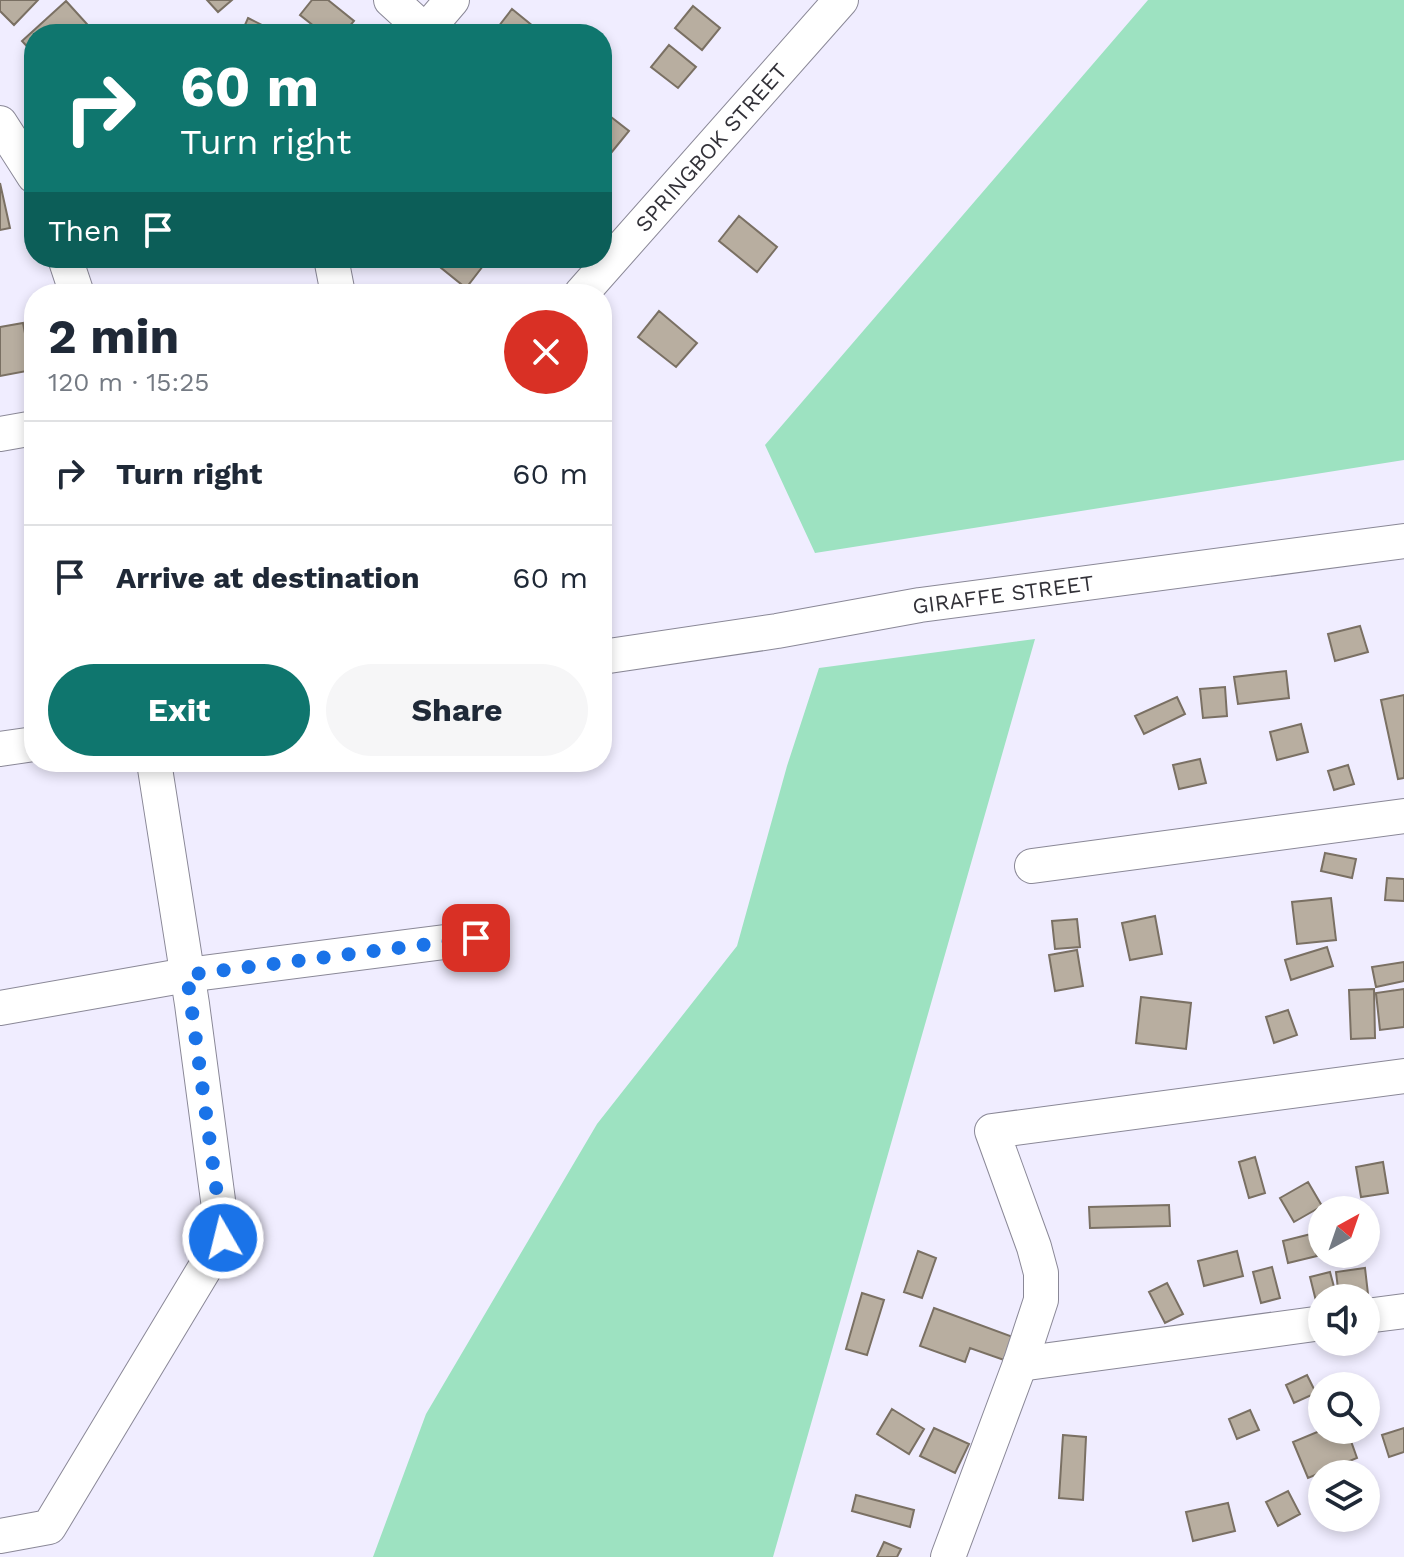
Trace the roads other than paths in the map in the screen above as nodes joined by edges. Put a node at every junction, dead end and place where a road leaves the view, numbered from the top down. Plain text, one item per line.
1 (391, 0) edge
2 (452, 0) edge
3 (841, 0) edge
4 (415, 24) edge
5 (432, 24) edge
6 (0, 123) edge
7 (24, 160) edge
8 (612, 259) edge
9 (604, 268) edge
10 (590, 284) edge
11 (24, 430) edge
12 (0, 434) edge
13 (1404, 541) edge
14 (612, 656) edge
15 (24, 745) edge
16 (0, 749) edge
17 (156, 772) edge
18 (1404, 816) edge
19 (1032, 866) dead end
20 (476, 938) dead end
21 (187, 975) junction
22 (0, 1008) edge
23 (1404, 1076) edge
24 (1404, 1311) edge
25 (1380, 1314) edge
26 (1308, 1325) edge
27 (1020, 1364) junction
28 (0, 1536) edge
29 (948, 1557) edge

1 - 4 street
2 - 5 street
3 - 8 street, SPRINGBOK STREET
6 - 7 street
9 - 10 street, SPRINGBOK STREET
11 - 12 street
13 - 14 street, GIRAFFE STREET
15 - 16 street
17 - 21 street
18 - 19 street
20 - 21 street
21 - 22 street
21 - 28 street
23 - 27 street
24 - 25 street
26 - 27 street
27 - 29 street

